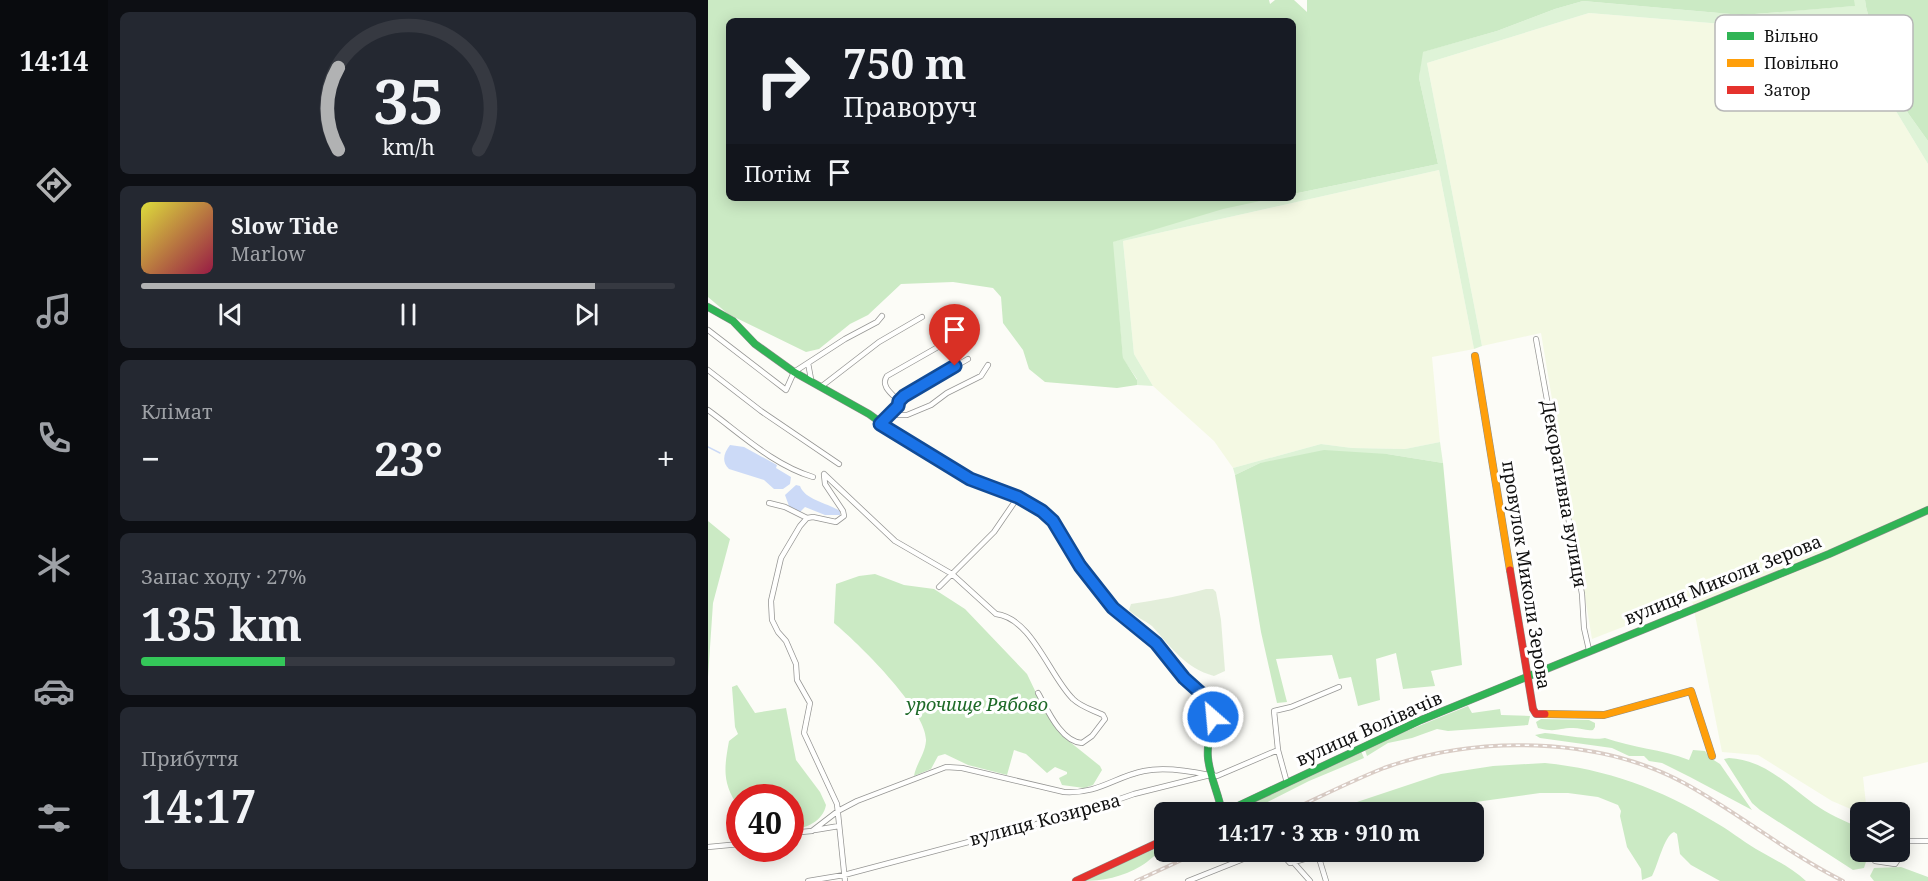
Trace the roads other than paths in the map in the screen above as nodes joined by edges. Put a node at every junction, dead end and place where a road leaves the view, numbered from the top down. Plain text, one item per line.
1 (708, 307) edge
2 (882, 316) dead end
3 (922, 317) dead end
4 (708, 330) edge
5 (1536, 339) dead end
6 (945, 343) dead end
7 (1475, 356) dead end
8 (968, 359) dead end
9 (809, 361) junction
10 (988, 365) dead end
11 (708, 370) edge
12 (794, 372) junction
13 (811, 379) junction
14 (822, 386) junction
15 (899, 401) junction
16 (708, 410) edge
17 (889, 415) junction
18 (880, 424) junction
19 (838, 464) dead end
20 (813, 477) dead end
21 (1018, 497) junction
22 (769, 503) dead end
23 (1928, 510) edge
24 (807, 518) junction
25 (952, 574) junction
26 (939, 587) dead end
27 (1589, 650) junction
28 (1528, 676) junction
29 (1339, 687) dead end
30 (1038, 693) dead end
31 (1278, 750) junction
32 (1712, 756) dead end
33 (1210, 775) junction
34 (1287, 783) junction
35 (1221, 802) edge
36 (1246, 802) edge
37 (838, 811) junction
38 (839, 826) junction
39 (812, 831) junction
40 (804, 832) edge
41 (1910, 841) edge
42 (1928, 841) edge
43 (1154, 845) edge
44 (726, 846) edge
45 (708, 848) edge
46 (1236, 862) edge
47 (1290, 862) edge
48 (1882, 862) edge
49 (1896, 862) edge
50 (1294, 863) junction
51 (844, 878) edge
52 (808, 881) edge
53 (1076, 881) edge
54 (1188, 881) edge
55 (1310, 881) edge
56 (1326, 881) edge

1 - 12 street
2 - 9 street
3 - 14 street
4 - 12 street
5 - 27 street, Декоративна вулиця
6 - 15 street
7 - 28 street, провулок Миколи Зерова
8 - 15 street
9 - 12 street
9 - 13 street
10 - 17 street
11 - 19 street
12 - 13 street
13 - 14 street
14 - 18 street
15 - 17 street
16 - 20 street
17 - 18 street
18 - 21 street
21 - 25 street
21 - 33 street
22 - 24 street
23 - 27 street, вулиця Миколи Зерова
24 - 25 street
24 - 37 street
25 - 26 street
25 - 30 street
27 - 28 street, вулиця Миколи Зерова
28 - 32 street, провулок Миколи Зерова
28 - 34 street, вулиця Волівачів
29 - 31 street
31 - 33 street, вулиця Козирева
31 - 34 street
33 - 35 street
33 - 37 street
33 - 51 street, вулиця Козирева
34 - 36 street, вулиця Волівачів
37 - 38 street
37 - 39 street
38 - 39 street
38 - 51 street
39 - 40 street
41 - 42 street
43 - 53 street
44 - 45 street
46 - 54 street
47 - 50 street
48 - 49 street
50 - 55 street
50 - 56 street
51 - 52 street, вулиця Козирева

